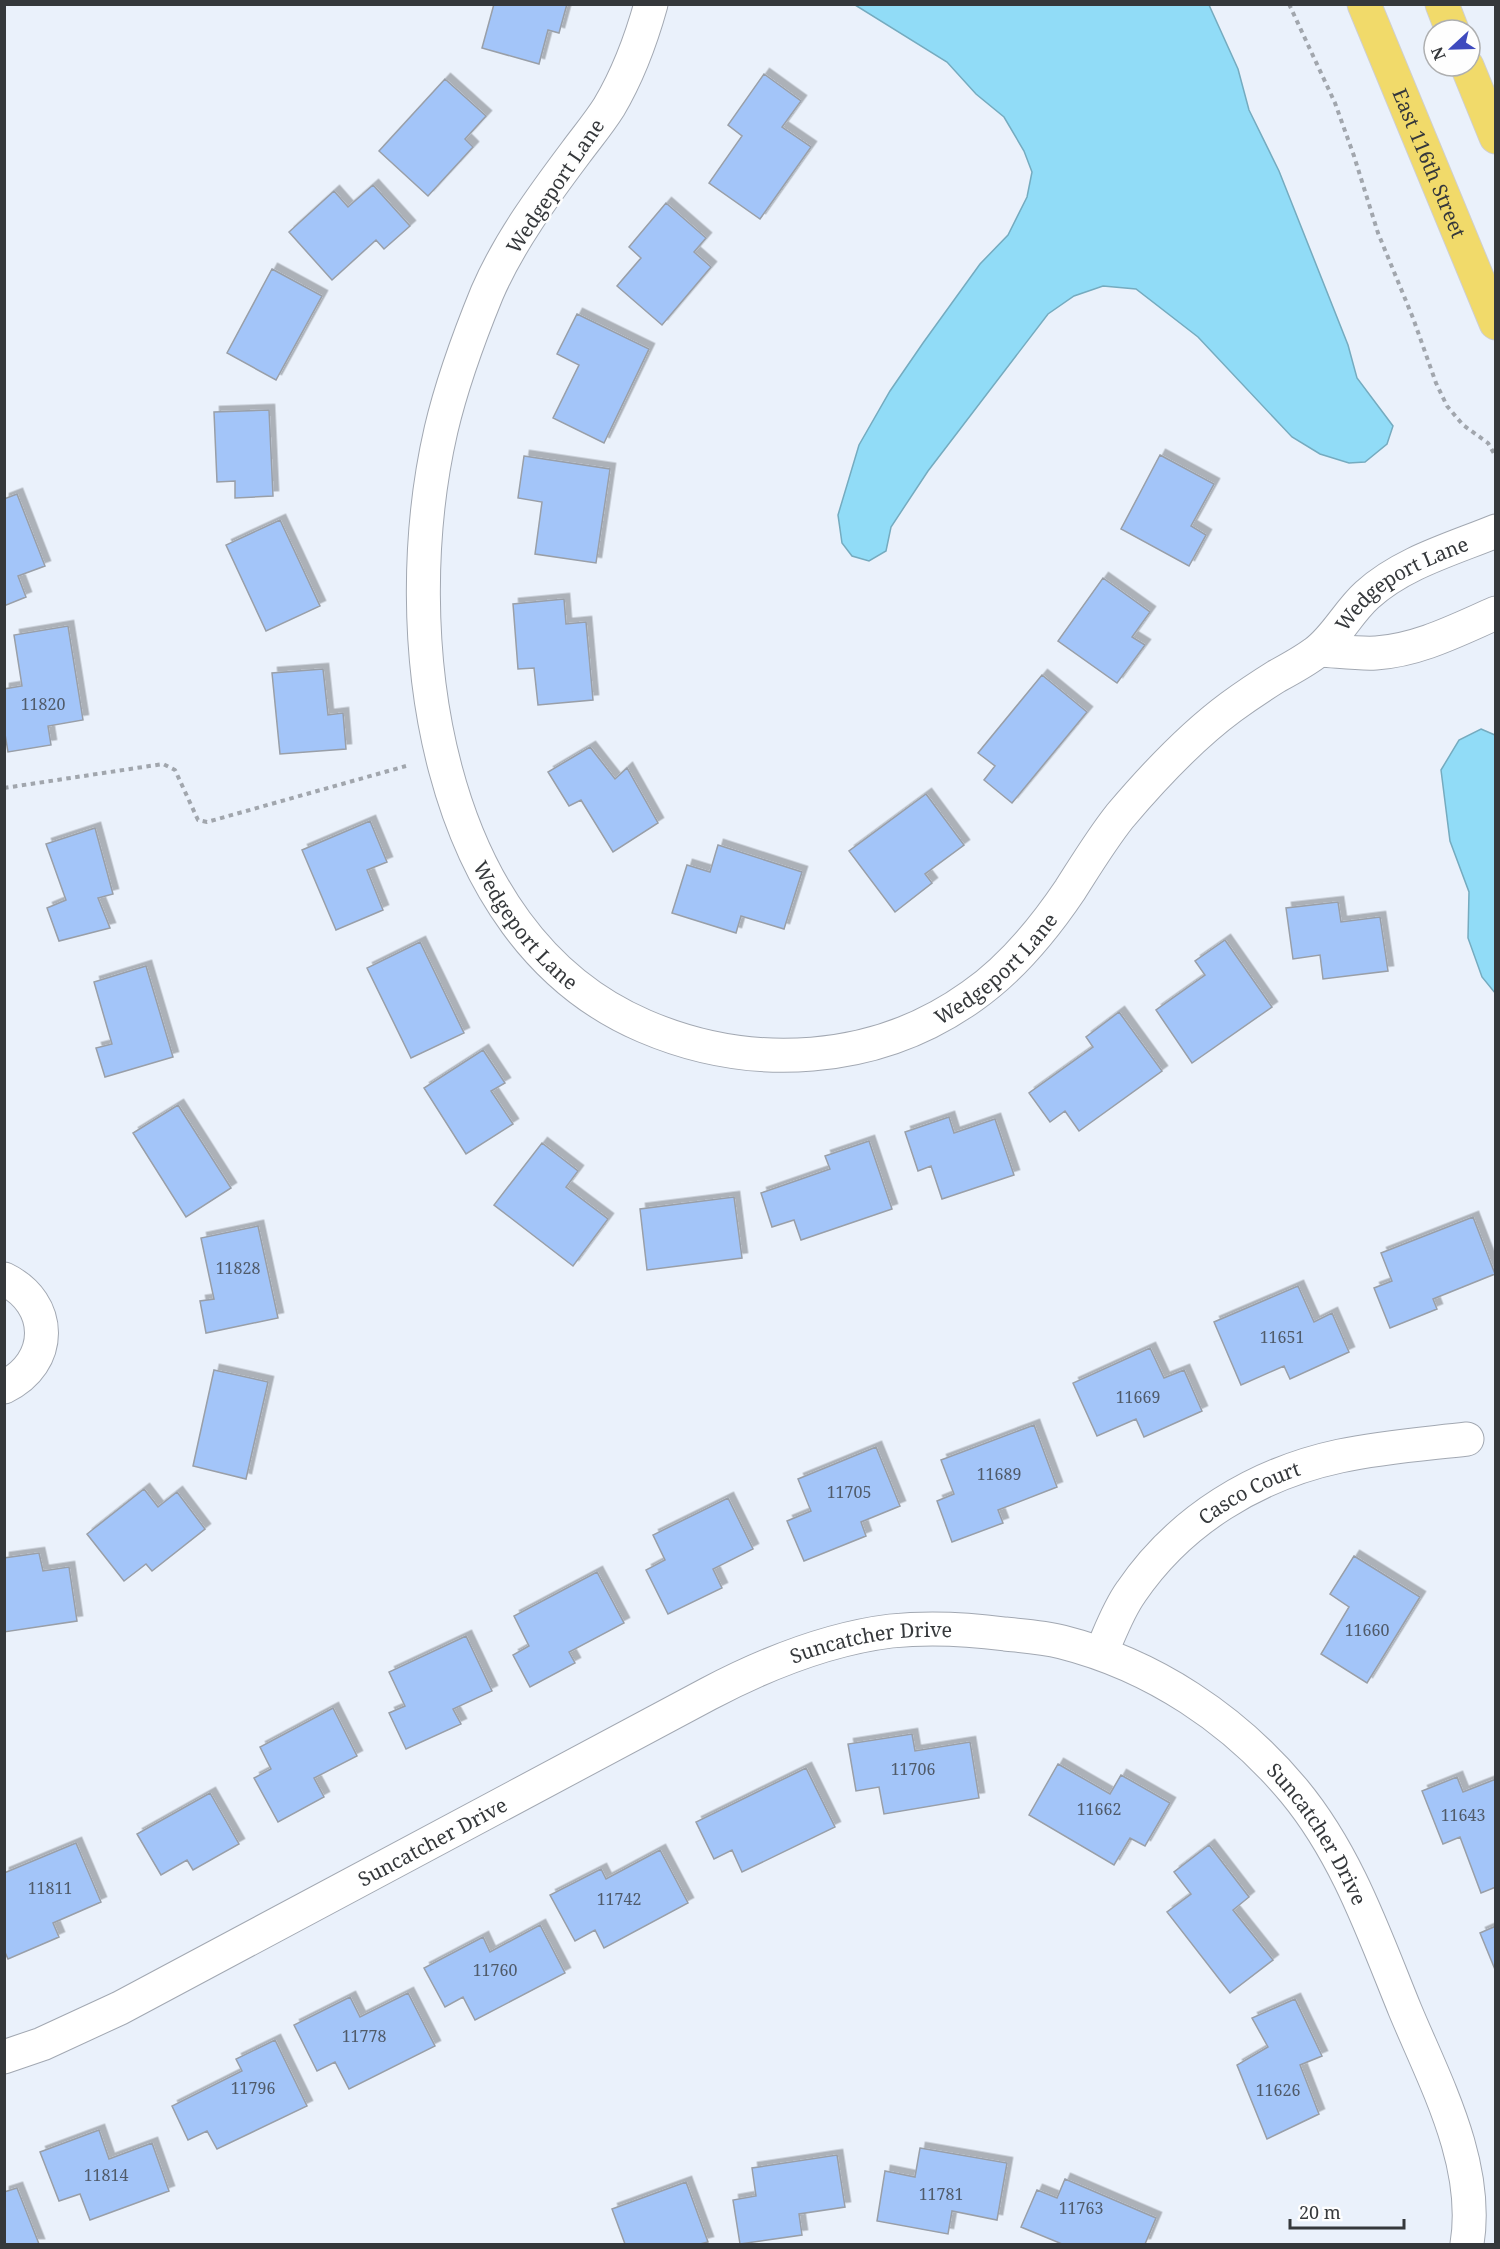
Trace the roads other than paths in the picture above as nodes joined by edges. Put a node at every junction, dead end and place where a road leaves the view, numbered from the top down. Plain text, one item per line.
1 (651, 4) edge
2 (1364, 4) edge
3 (1472, 78) edge
4 (1496, 137) edge
5 (1496, 323) edge
6 (1496, 531) edge
7 (1496, 613) edge
8 (1320, 650) junction
9 (4, 1279) edge
10 (4, 1387) edge
11 (1467, 1439) dead end
12 (1101, 1653) junction
13 (4, 2057) edge
14 (1478, 2233) edge

1 - 8 street, Wedgeport Lane
2 - 5 main road, East 116th Street
3 - 4 main road
6 - 8 street, Wedgeport Lane
7 - 8 street, Wedgeport Lane
9 - 10 street
11 - 12 street, Casco Court
12 - 13 street, Suncatcher Drive
12 - 14 street, Suncatcher Drive

